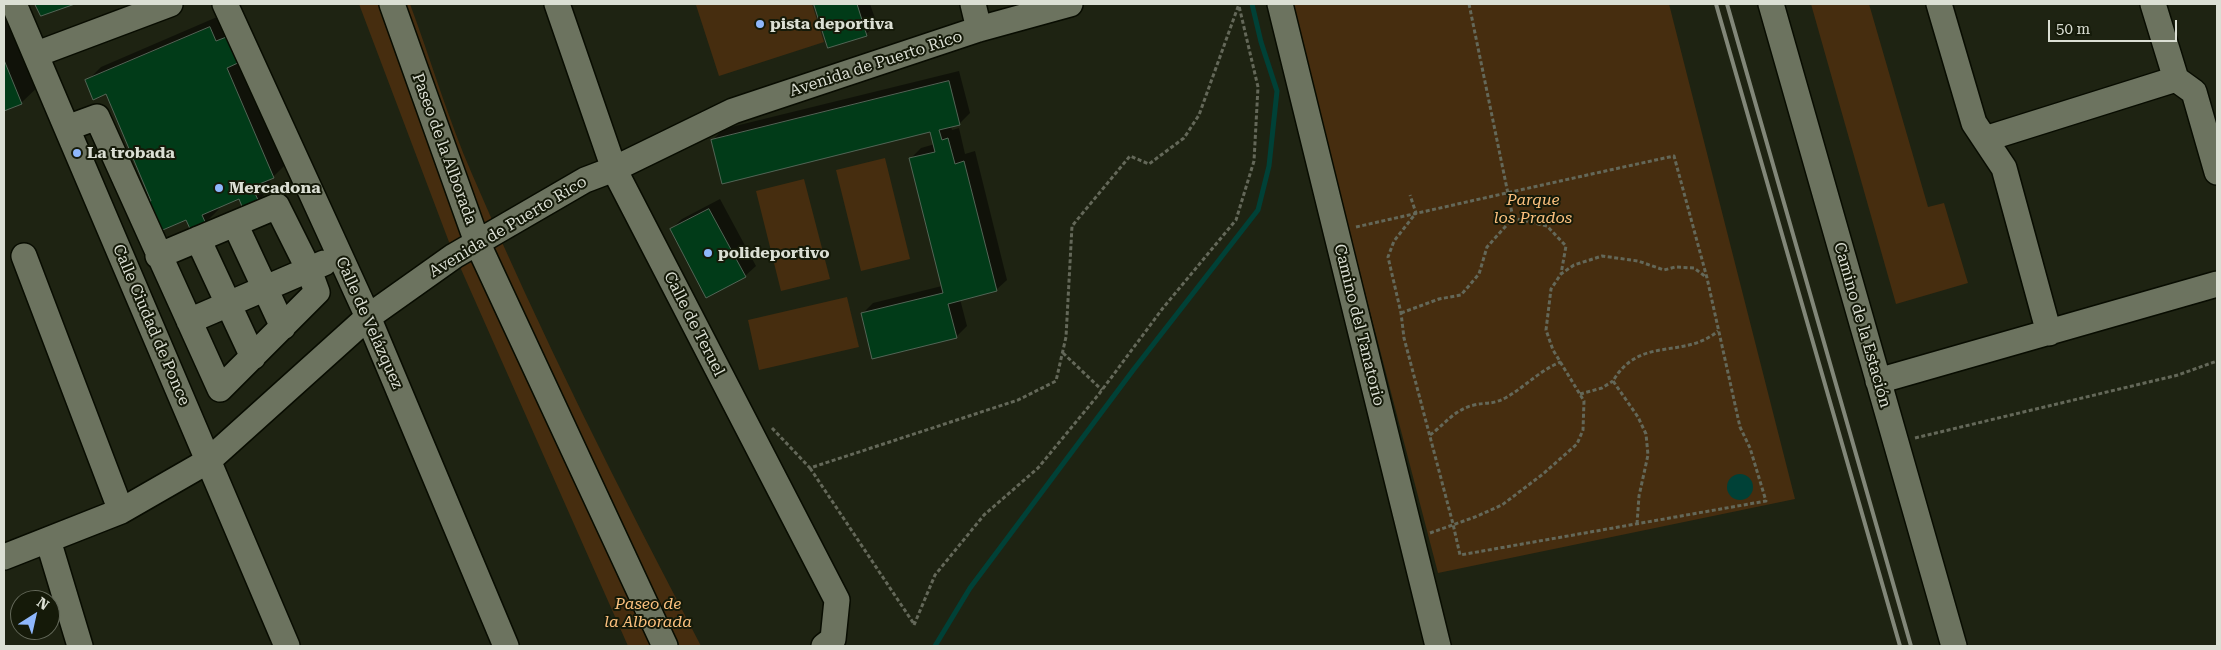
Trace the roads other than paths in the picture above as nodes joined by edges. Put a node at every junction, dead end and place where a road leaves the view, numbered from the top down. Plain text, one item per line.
1 (14, 4) edge
2 (170, 4) edge
3 (225, 4) edge
4 (392, 4) edge
5 (557, 4) edge
6 (973, 4) edge
7 (1070, 4) edge
8 (1280, 4) edge
9 (1771, 4) edge
10 (1939, 4) edge
11 (2153, 4) edge
12 (979, 29) junction
13 (37, 54) junction
14 (2176, 79) junction
15 (67, 128) junction
16 (1985, 139) junction
17 (614, 170) junction
18 (2217, 172) edge
19 (235, 224) junction
20 (198, 239) junction
21 (477, 242) junction
22 (24, 256) dead end
23 (158, 256) junction
24 (340, 256) junction
25 (309, 270) junction
26 (2217, 284) edge
27 (265, 288) junction
28 (228, 304) junction
29 (368, 316) junction
30 (190, 325) junction
31 (283, 327) junction
32 (2050, 333) junction
33 (158, 342) junction
34 (253, 356) junction
35 (1878, 380) junction
36 (208, 461) junction
37 (121, 511) junction
38 (48, 540) junction
39 (6, 550) edge
40 (829, 642) edge
41 (80, 646) edge
42 (287, 646) edge
43 (506, 646) edge
44 (665, 646) edge
45 (1438, 646) edge
46 (1954, 646) edge

1 - 13 street, Calle Ciudad de Ponce
2 - 13 street
3 - 24 street, Calle de Velázquez
4 - 21 street, Paseo de la Alborada
5 - 17 street, Calle de Teruel
6 - 12 street
7 - 12 street, Avenida de Puerto Rico
8 - 45 street, Camino del Tanatorio
9 - 35 street, Camino de la Estación
10 - 16 street
11 - 14 street
12 - 17 street, Avenida de Puerto Rico
13 - 15 street, Calle Ciudad de Ponce
14 - 16 street
14 - 18 street
15 - 23 street
15 - 33 street, Calle Ciudad de Ponce
16 - 32 street
17 - 21 street, Avenida de Puerto Rico
17 - 40 street, Calle de Teruel
19 - 20 street
19 - 25 street
19 - 27 street
20 - 23 street
20 - 28 street
21 - 29 street, Avenida de Puerto Rico
21 - 44 street, Paseo de la Alborada
22 - 37 street
23 - 30 street
24 - 25 street
24 - 29 street, Calle de Velázquez
25 - 27 street
25 - 31 street
26 - 32 street
27 - 28 street
27 - 31 street
28 - 30 street
28 - 34 street
29 - 36 street, Avenida de Puerto Rico
29 - 43 street, Calle de Velázquez
30 - 33 street
30 - 34 street
31 - 34 street
32 - 35 street
33 - 36 street, Calle Ciudad de Ponce
35 - 46 street, Camino de la Estación
36 - 37 street, Avenida de Puerto Rico
36 - 42 street, Calle Ciudad de Ponce
37 - 38 street, Avenida de Puerto Rico
38 - 39 street, Avenida de Puerto Rico
38 - 41 street

